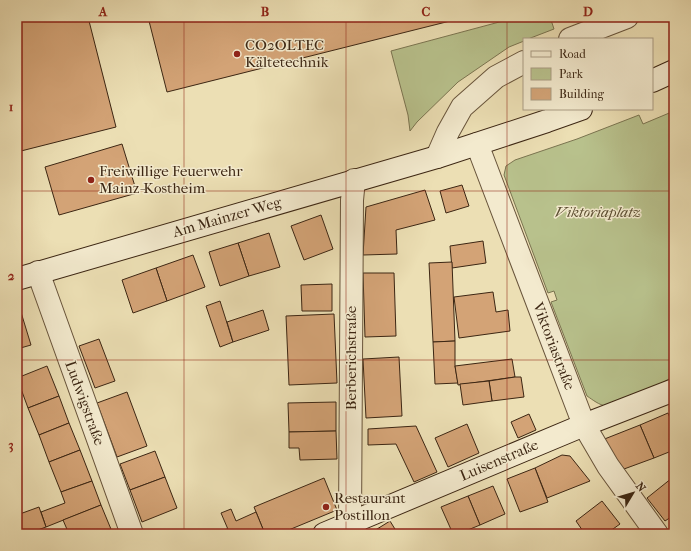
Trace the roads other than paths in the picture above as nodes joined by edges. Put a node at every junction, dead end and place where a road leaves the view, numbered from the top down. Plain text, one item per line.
1 (627, 17) edge
2 (573, 38) edge
3 (523, 63) edge
4 (674, 71) edge
5 (653, 81) edge
6 (578, 110) edge
7 (477, 144) junction
8 (437, 157) junction
9 (354, 180) junction
10 (38, 272) junction
11 (17, 279) edge
12 (674, 390) edge
13 (584, 424) junction
14 (353, 528) edge
15 (132, 534) edge
16 (324, 534) edge
17 (657, 534) edge

1 - 2 street
3 - 8 street
4 - 5 street
6 - 7 street, Am Mainzer Weg
7 - 8 street, Am Mainzer Weg
7 - 13 street, Viktoriastraße
8 - 9 street, Am Mainzer Weg
9 - 10 street, Am Mainzer Weg
9 - 14 street, Berberichstraße
10 - 11 street, Am Mainzer Weg
10 - 15 street, Ludwigstraße
12 - 13 street, Luisenstraße
13 - 14 street, Luisenstraße
13 - 17 street, Viktoriastraße
14 - 16 street, Luisenstraße

